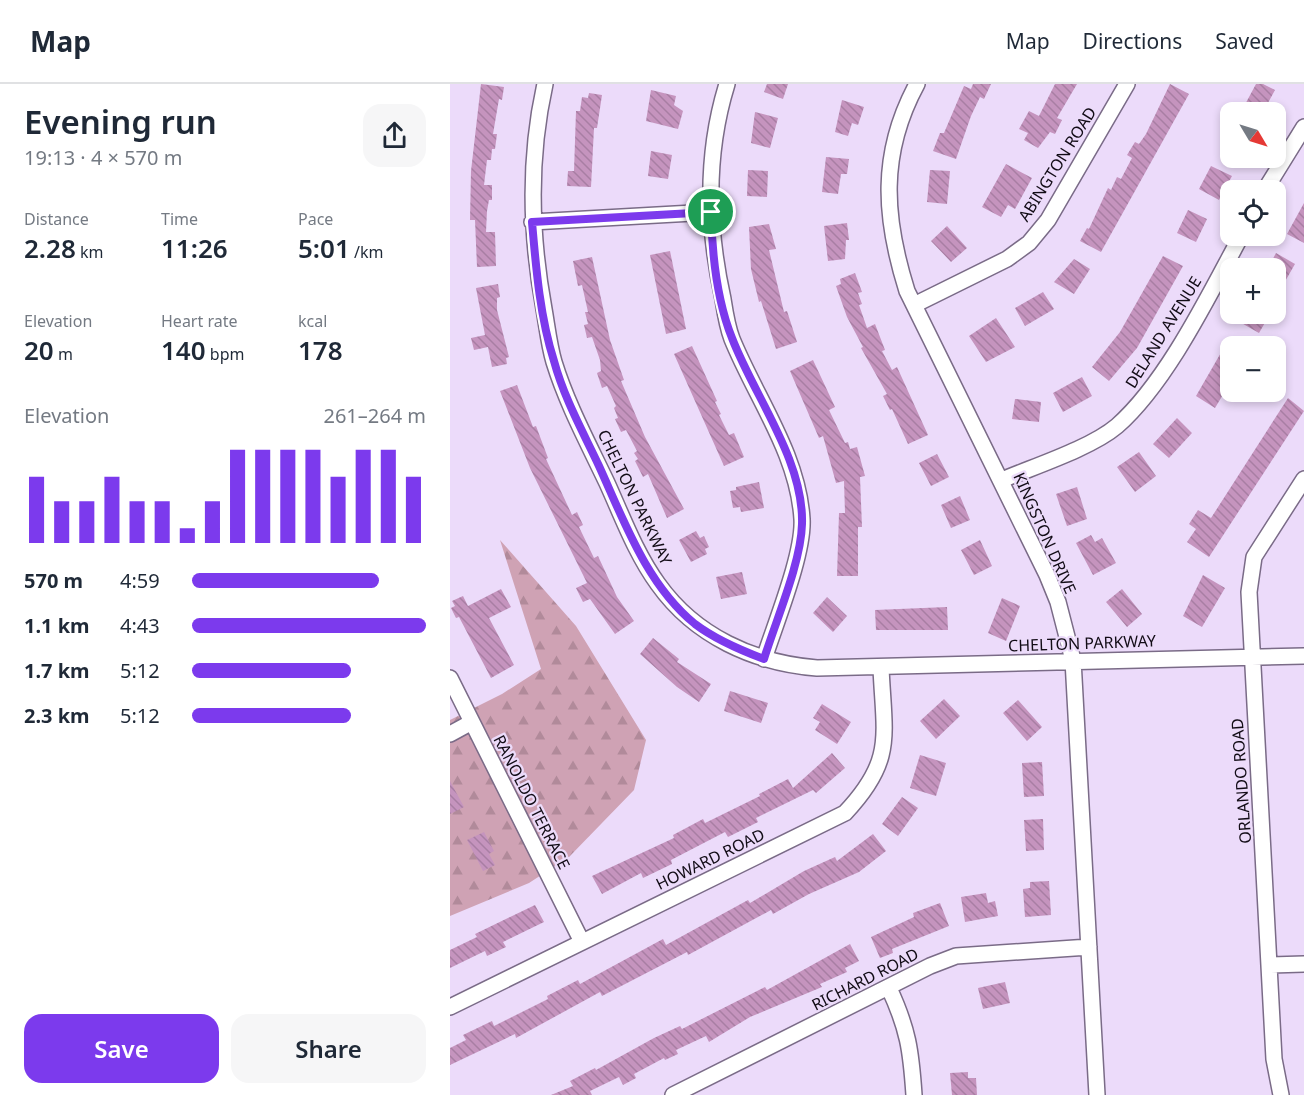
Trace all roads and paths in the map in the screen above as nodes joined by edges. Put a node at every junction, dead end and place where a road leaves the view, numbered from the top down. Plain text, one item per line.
1 (545, 84) edge
2 (727, 84) edge
3 (916, 84) edge
4 (1127, 84) edge
5 (1304, 127) edge
6 (1271, 180) edge
7 (711, 212) junction
8 (532, 222) junction
9 (1236, 246) edge
10 (914, 305) junction
11 (1304, 479) edge
12 (1002, 480) junction
13 (1304, 656) edge
14 (1251, 657) junction
15 (764, 659) junction
16 (1073, 660) junction
17 (881, 668) junction
18 (450, 678) edge
19 (472, 723) junction
20 (450, 734) edge
21 (582, 942) junction
22 (1089, 947) junction
23 (1304, 964) edge
24 (1271, 965) junction
25 (889, 987) junction
26 (450, 1006) edge
27 (673, 1095) edge
28 (914, 1095) edge
29 (1097, 1095) edge
30 (1281, 1095) edge

1 - 8 street, CHELTON PARKWAY
2 - 7 street
3 - 10 street, KINGSTON DRIVE
4 - 10 street, ABINGTON ROAD
5 - 6 street
7 - 8 street
7 - 15 street
8 - 15 street, CHELTON PARKWAY
9 - 12 street, DELAND AVENUE
10 - 12 street, KINGSTON DRIVE
11 - 14 street, ORLANDO ROAD
12 - 16 street, KINGSTON DRIVE
13 - 14 street, CHELTON PARKWAY
14 - 16 street, CHELTON PARKWAY
14 - 24 street, ORLANDO ROAD
15 - 17 street, CHELTON PARKWAY
16 - 17 street, CHELTON PARKWAY
16 - 22 street, KINGSTON DRIVE
17 - 21 street, HOWARD ROAD
18 - 19 street, RANOLDO TERRACE
19 - 20 street
19 - 21 street, RANOLDO TERRACE
21 - 26 street, HOWARD ROAD
22 - 25 street, RICHARD ROAD
22 - 29 street, KINGSTON DRIVE
23 - 24 street
24 - 30 street, ORLANDO ROAD
25 - 27 street, RICHARD ROAD
25 - 28 street

